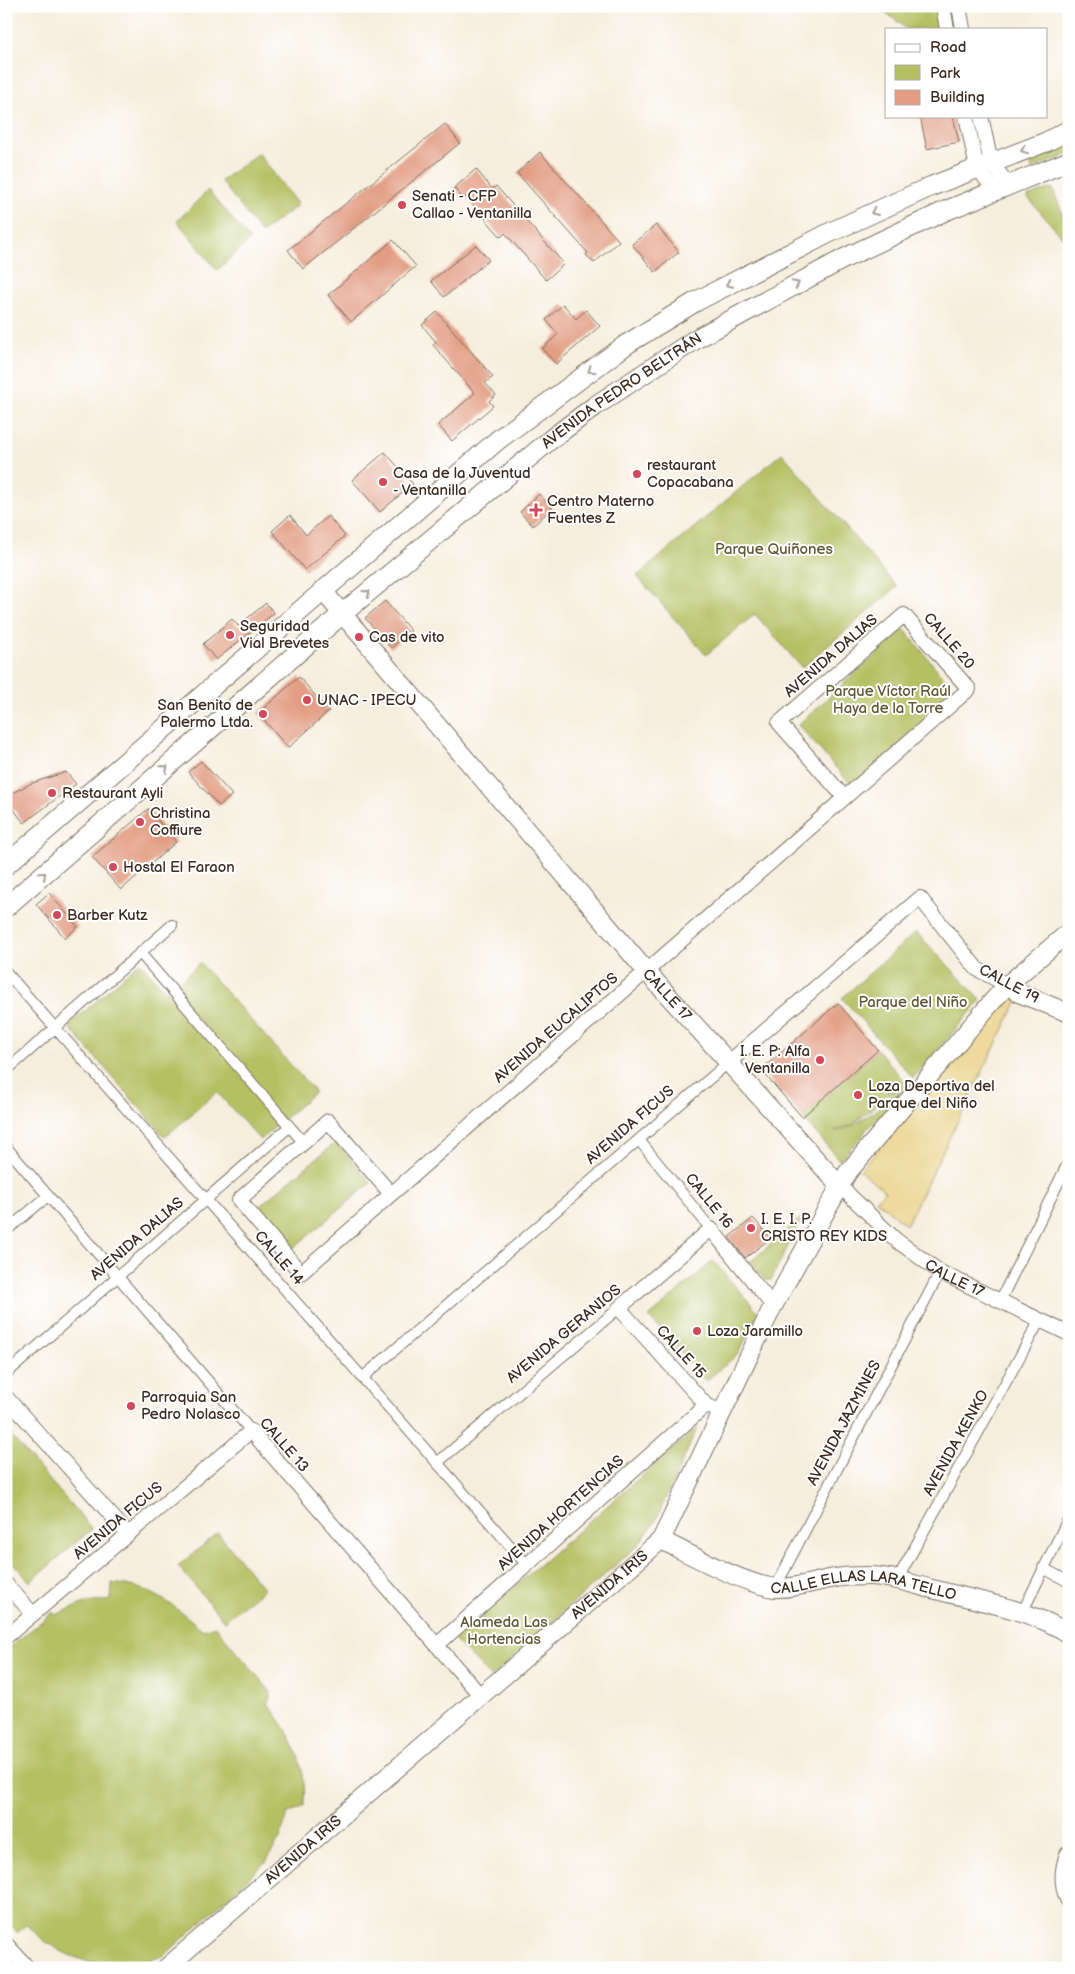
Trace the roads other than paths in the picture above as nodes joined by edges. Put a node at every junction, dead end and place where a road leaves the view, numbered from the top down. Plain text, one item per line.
1 (943, 6) edge
2 (959, 6) edge
3 (948, 28) edge
4 (964, 28) edge
5 (967, 118) edge
6 (981, 118) edge
7 (1069, 130) edge
8 (1069, 161) edge
9 (984, 166) junction
10 (1002, 188) junction
11 (322, 590) junction
12 (342, 614) junction
13 (904, 615) joint
14 (969, 689) joint
15 (844, 797) junction
16 (6, 865) edge
17 (920, 898) joint
18 (6, 907) edge
19 (172, 925) dead end
20 (1069, 932) edge
21 (140, 952) junction
22 (646, 971) junction
23 (6, 972) edge
24 (1007, 985) junction
25 (1069, 1013) edge
26 (55, 1028) junction
27 (729, 1062) junction
28 (6, 1071) edge
29 (289, 1127) junction
30 (639, 1140) junction
31 (304, 1143) junction
32 (6, 1146) edge
33 (1069, 1161) edge
34 (840, 1186) junction
35 (391, 1194) junction
36 (48, 1196) junction
37 (206, 1200) junction
38 (712, 1229) junction
39 (6, 1231) edge
40 (940, 1272) junction
41 (301, 1273) joint
42 (118, 1278) junction
43 (1000, 1301) junction
44 (774, 1306) junction
45 (619, 1308) junction
46 (1040, 1320) junction
47 (1069, 1334) edge
48 (6, 1374) edge
49 (362, 1378) junction
50 (6, 1396) edge
51 (714, 1408) junction
52 (251, 1431) junction
53 (437, 1463) junction
54 (1069, 1518) edge
55 (128, 1534) junction
56 (661, 1540) junction
57 (527, 1565) junction
58 (1043, 1568) junction
59 (897, 1580) junction
60 (1069, 1582) edge
61 (6, 1584) edge
62 (774, 1588) junction
63 (1022, 1613) junction
64 (33, 1614) junction
65 (1069, 1634) edge
66 (6, 1636) edge
67 (437, 1645) junction
68 (480, 1695) junction
69 (1069, 1856) edge
70 (1069, 1899) edge
71 (6, 1944) edge
72 (28, 1968) edge
73 (166, 1968) edge

1 - 3 street
2 - 4 street
5 - 9 street
6 - 9 street
7 -> 9 main road
8 - 10 main road, AVENIDA PEDRO BELTRÁN
9 - 10 street
9 -> 11 main road
12 -> 10 main road, AVENIDA PEDRO BELTRÁN
11 - 12 street, CALLE 17
11 - 16 main road
18 -> 12 main road, AVENIDA PEDRO BELTRÁN
12 - 22 street, CALLE 17
13 - 14 street, CALLE 20
13 - 15 street, AVENIDA DALIAS
14 - 15 street, AVENIDA EUCALIPTOS
15 - 22 street, AVENIDA EUCALIPTOS
17 - 24 street, CALLE 19
17 - 27 street, AVENIDA FICUS
19 - 21 street
20 - 24 street, AVENIDA IRIS
21 - 26 street
21 - 29 street
22 - 27 street, CALLE 17
22 - 35 street, AVENIDA EUCALIPTOS
23 - 26 street, CALLE 14
24 - 25 street, CALLE 19
24 - 34 street, AVENIDA IRIS
26 - 28 street
26 - 37 street, CALLE 14
27 - 30 street, AVENIDA FICUS
27 - 34 street, CALLE 17
29 - 31 street
29 - 37 street, AVENIDA DALIAS
30 - 38 street, CALLE 16
30 - 49 street, AVENIDA FICUS
31 - 35 street
31 - 41 street, CALLE 14
32 - 36 street, CALLE 13
33 - 43 street
34 - 40 street, CALLE 17
34 - 44 street, AVENIDA IRIS
35 - 41 street, AVENIDA EUCALIPTOS
36 - 39 street
36 - 42 street, CALLE 13
37 - 42 street, AVENIDA DALIAS
37 - 49 street, CALLE 14
38 - 44 street, CALLE 16
38 - 45 street, AVENIDA GERANIOS
40 - 43 street, CALLE 17
40 - 62 street, AVENIDA JAZMINES
42 - 48 street, AVENIDA DALIAS
42 - 52 street, CALLE 13
43 - 46 street, CALLE 17
44 - 51 street, AVENIDA IRIS
45 - 51 street, CALLE 15
45 - 53 street, AVENIDA GERANIOS
46 - 47 street, CALLE 17
46 - 59 street, AVENIDA KENKO
49 - 53 street, CALLE 14
50 - 55 street
51 - 56 street, AVENIDA IRIS
51 - 57 street, AVENIDA HORTENCIAS
52 - 55 street, AVENIDA FICUS
52 - 67 street, CALLE 13
53 - 57 street, CALLE 14
54 - 58 street
55 - 64 street, AVENIDA FICUS
56 - 62 street, CALLE ELLAS LARA TELLO
56 - 68 street, AVENIDA IRIS
57 - 67 street, AVENIDA HORTENCIAS
58 - 60 street
58 - 63 street
59 - 62 street, CALLE ELLAS LARA TELLO
59 - 63 street, CALLE ELLAS LARA TELLO
61 - 64 street
63 - 65 street, CALLE ELLAS LARA TELLO
64 - 66 street, AVENIDA FICUS
67 - 68 street, CALLE 13
68 - 73 street, AVENIDA IRIS
69 - 70 street
71 - 72 street

